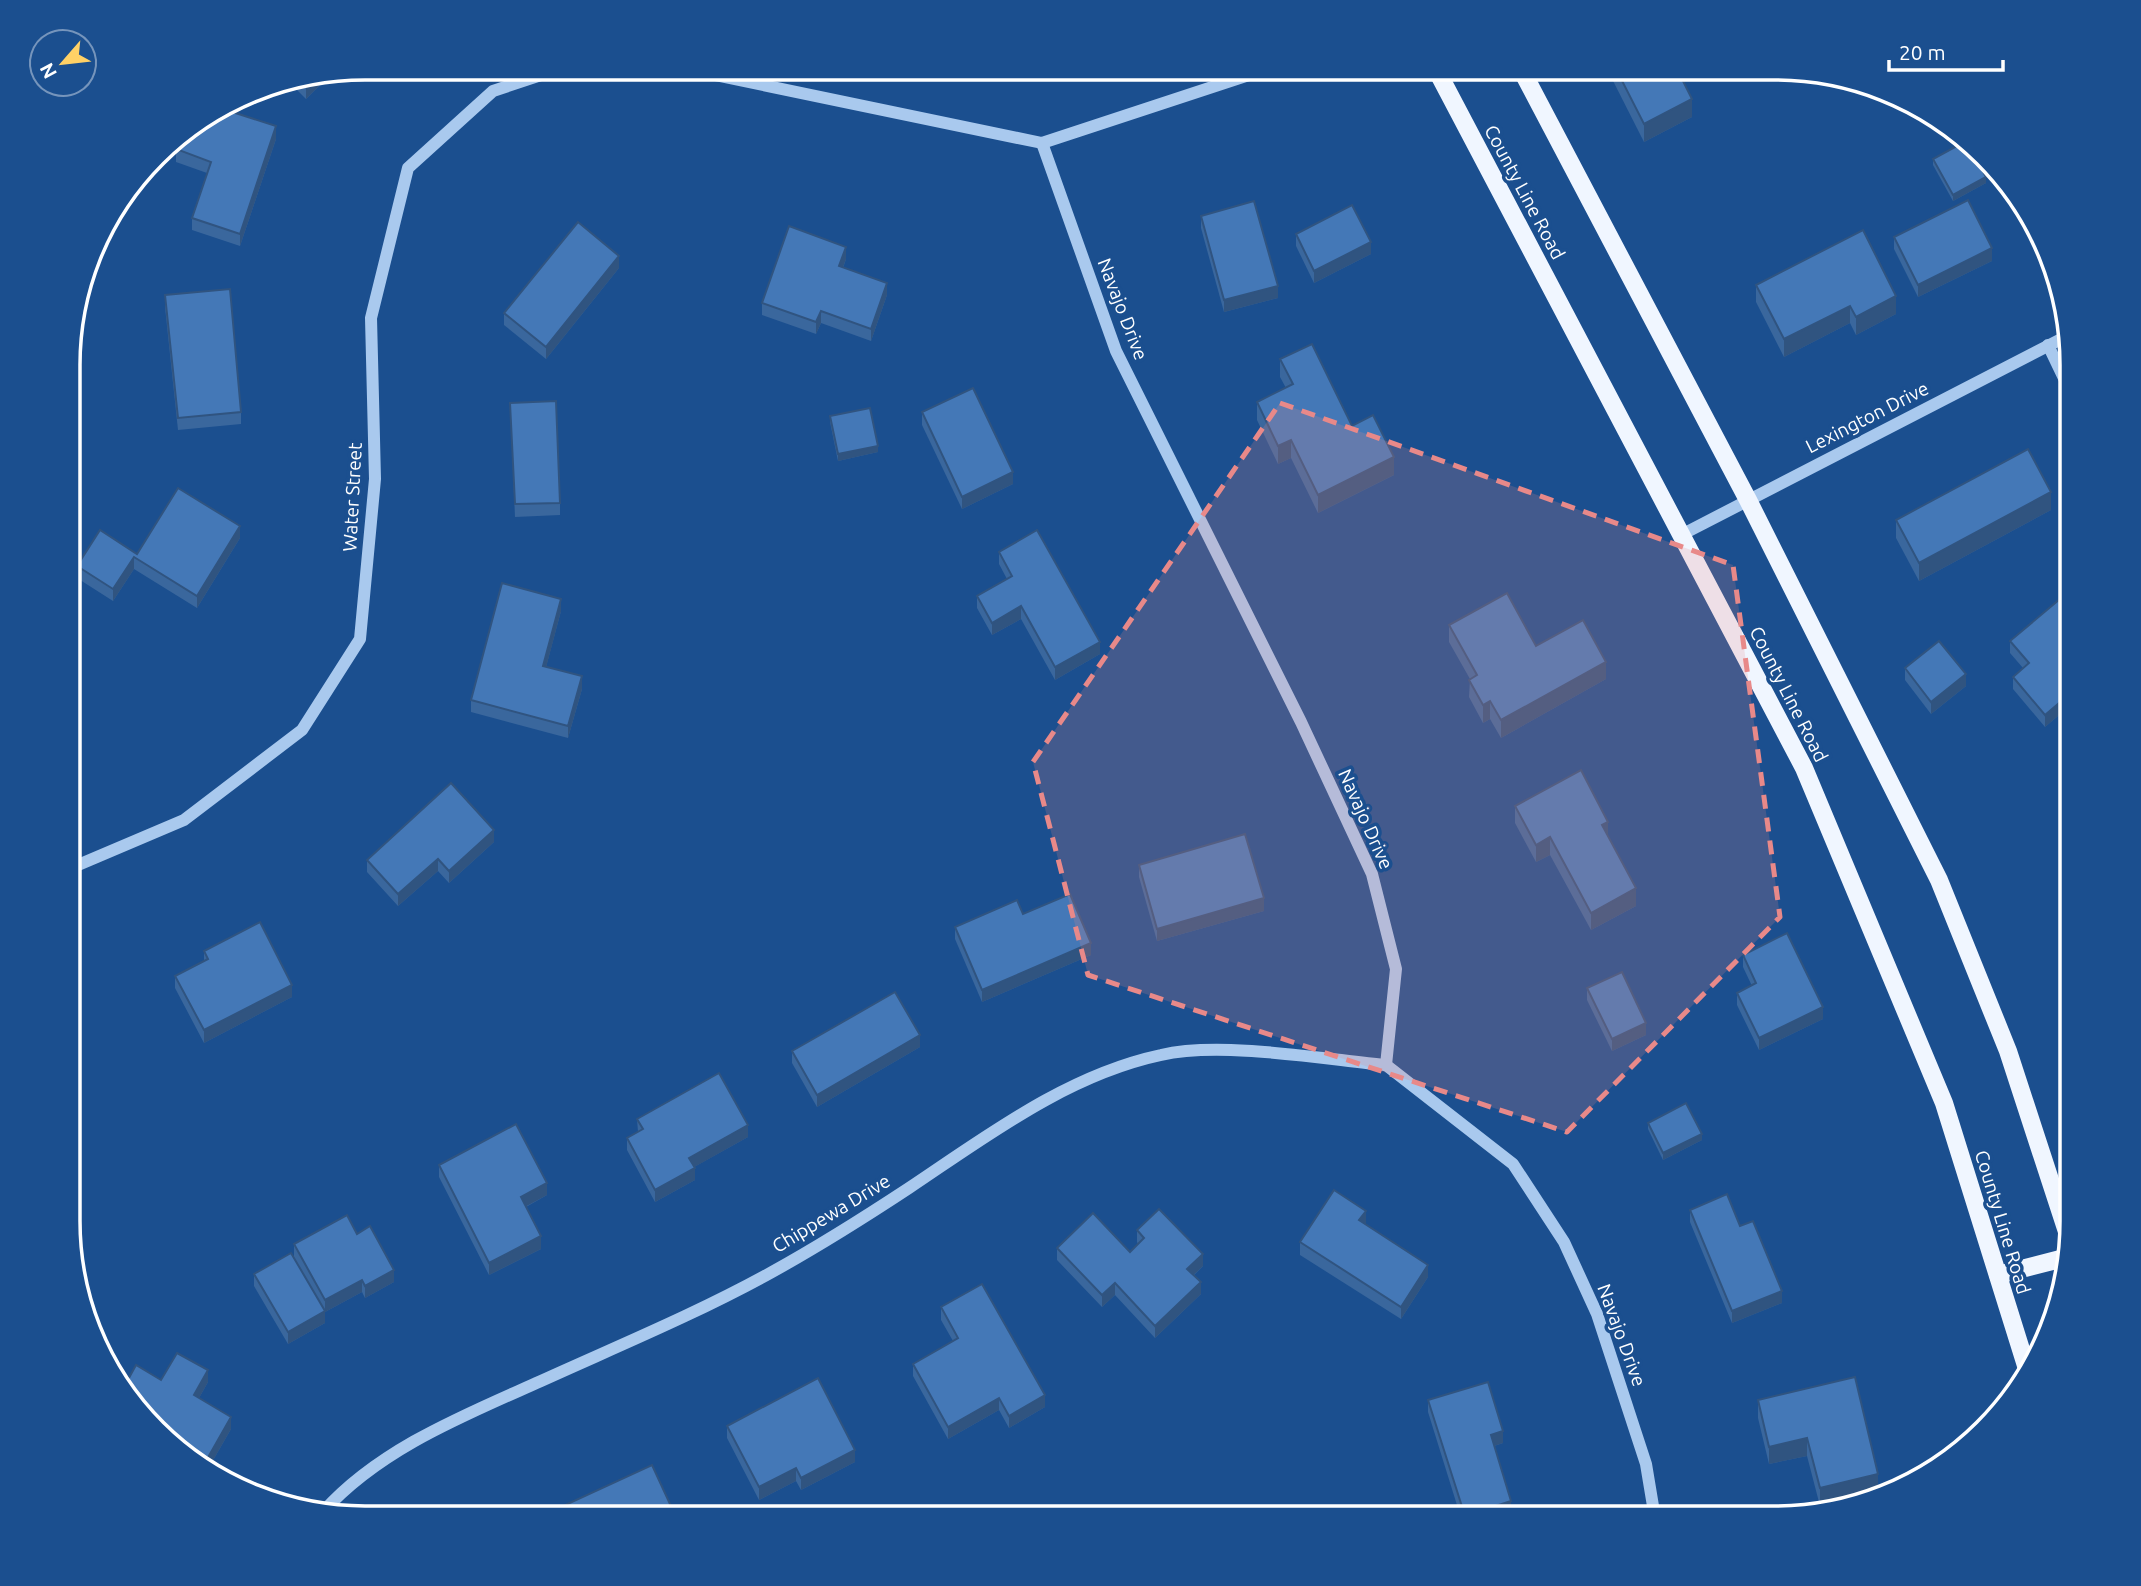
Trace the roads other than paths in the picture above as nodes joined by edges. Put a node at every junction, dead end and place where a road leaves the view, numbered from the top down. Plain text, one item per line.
1 (528, 80) edge
2 (739, 80) edge
3 (1234, 80) edge
4 (1442, 80) edge
5 (1527, 80) edge
6 (1042, 143) junction
7 (2059, 340) edge
8 (2048, 345) junction
9 (2060, 370) edge
10 (1748, 500) junction
11 (1683, 534) junction
12 (80, 864) edge
13 (1386, 1065) junction
14 (2060, 1210) edge
15 (2058, 1260) edge
16 (1998, 1275) junction
17 (2024, 1359) edge
18 (332, 1503) edge
19 (1653, 1506) edge

1 - 12 street, Water Street
2 - 6 street
3 - 6 street
4 - 11 main road, County Line Road
5 - 10 main road
6 - 13 street, Navajo Drive
7 - 8 street, Lexington Drive
8 - 9 street
8 - 10 street, Lexington Drive
10 - 11 street, Lexington Drive
10 - 14 main road
11 - 16 main road, County Line Road
13 - 18 street, Chippewa Drive
13 - 19 street, Navajo Drive
15 - 16 main road
16 - 17 main road, County Line Road

